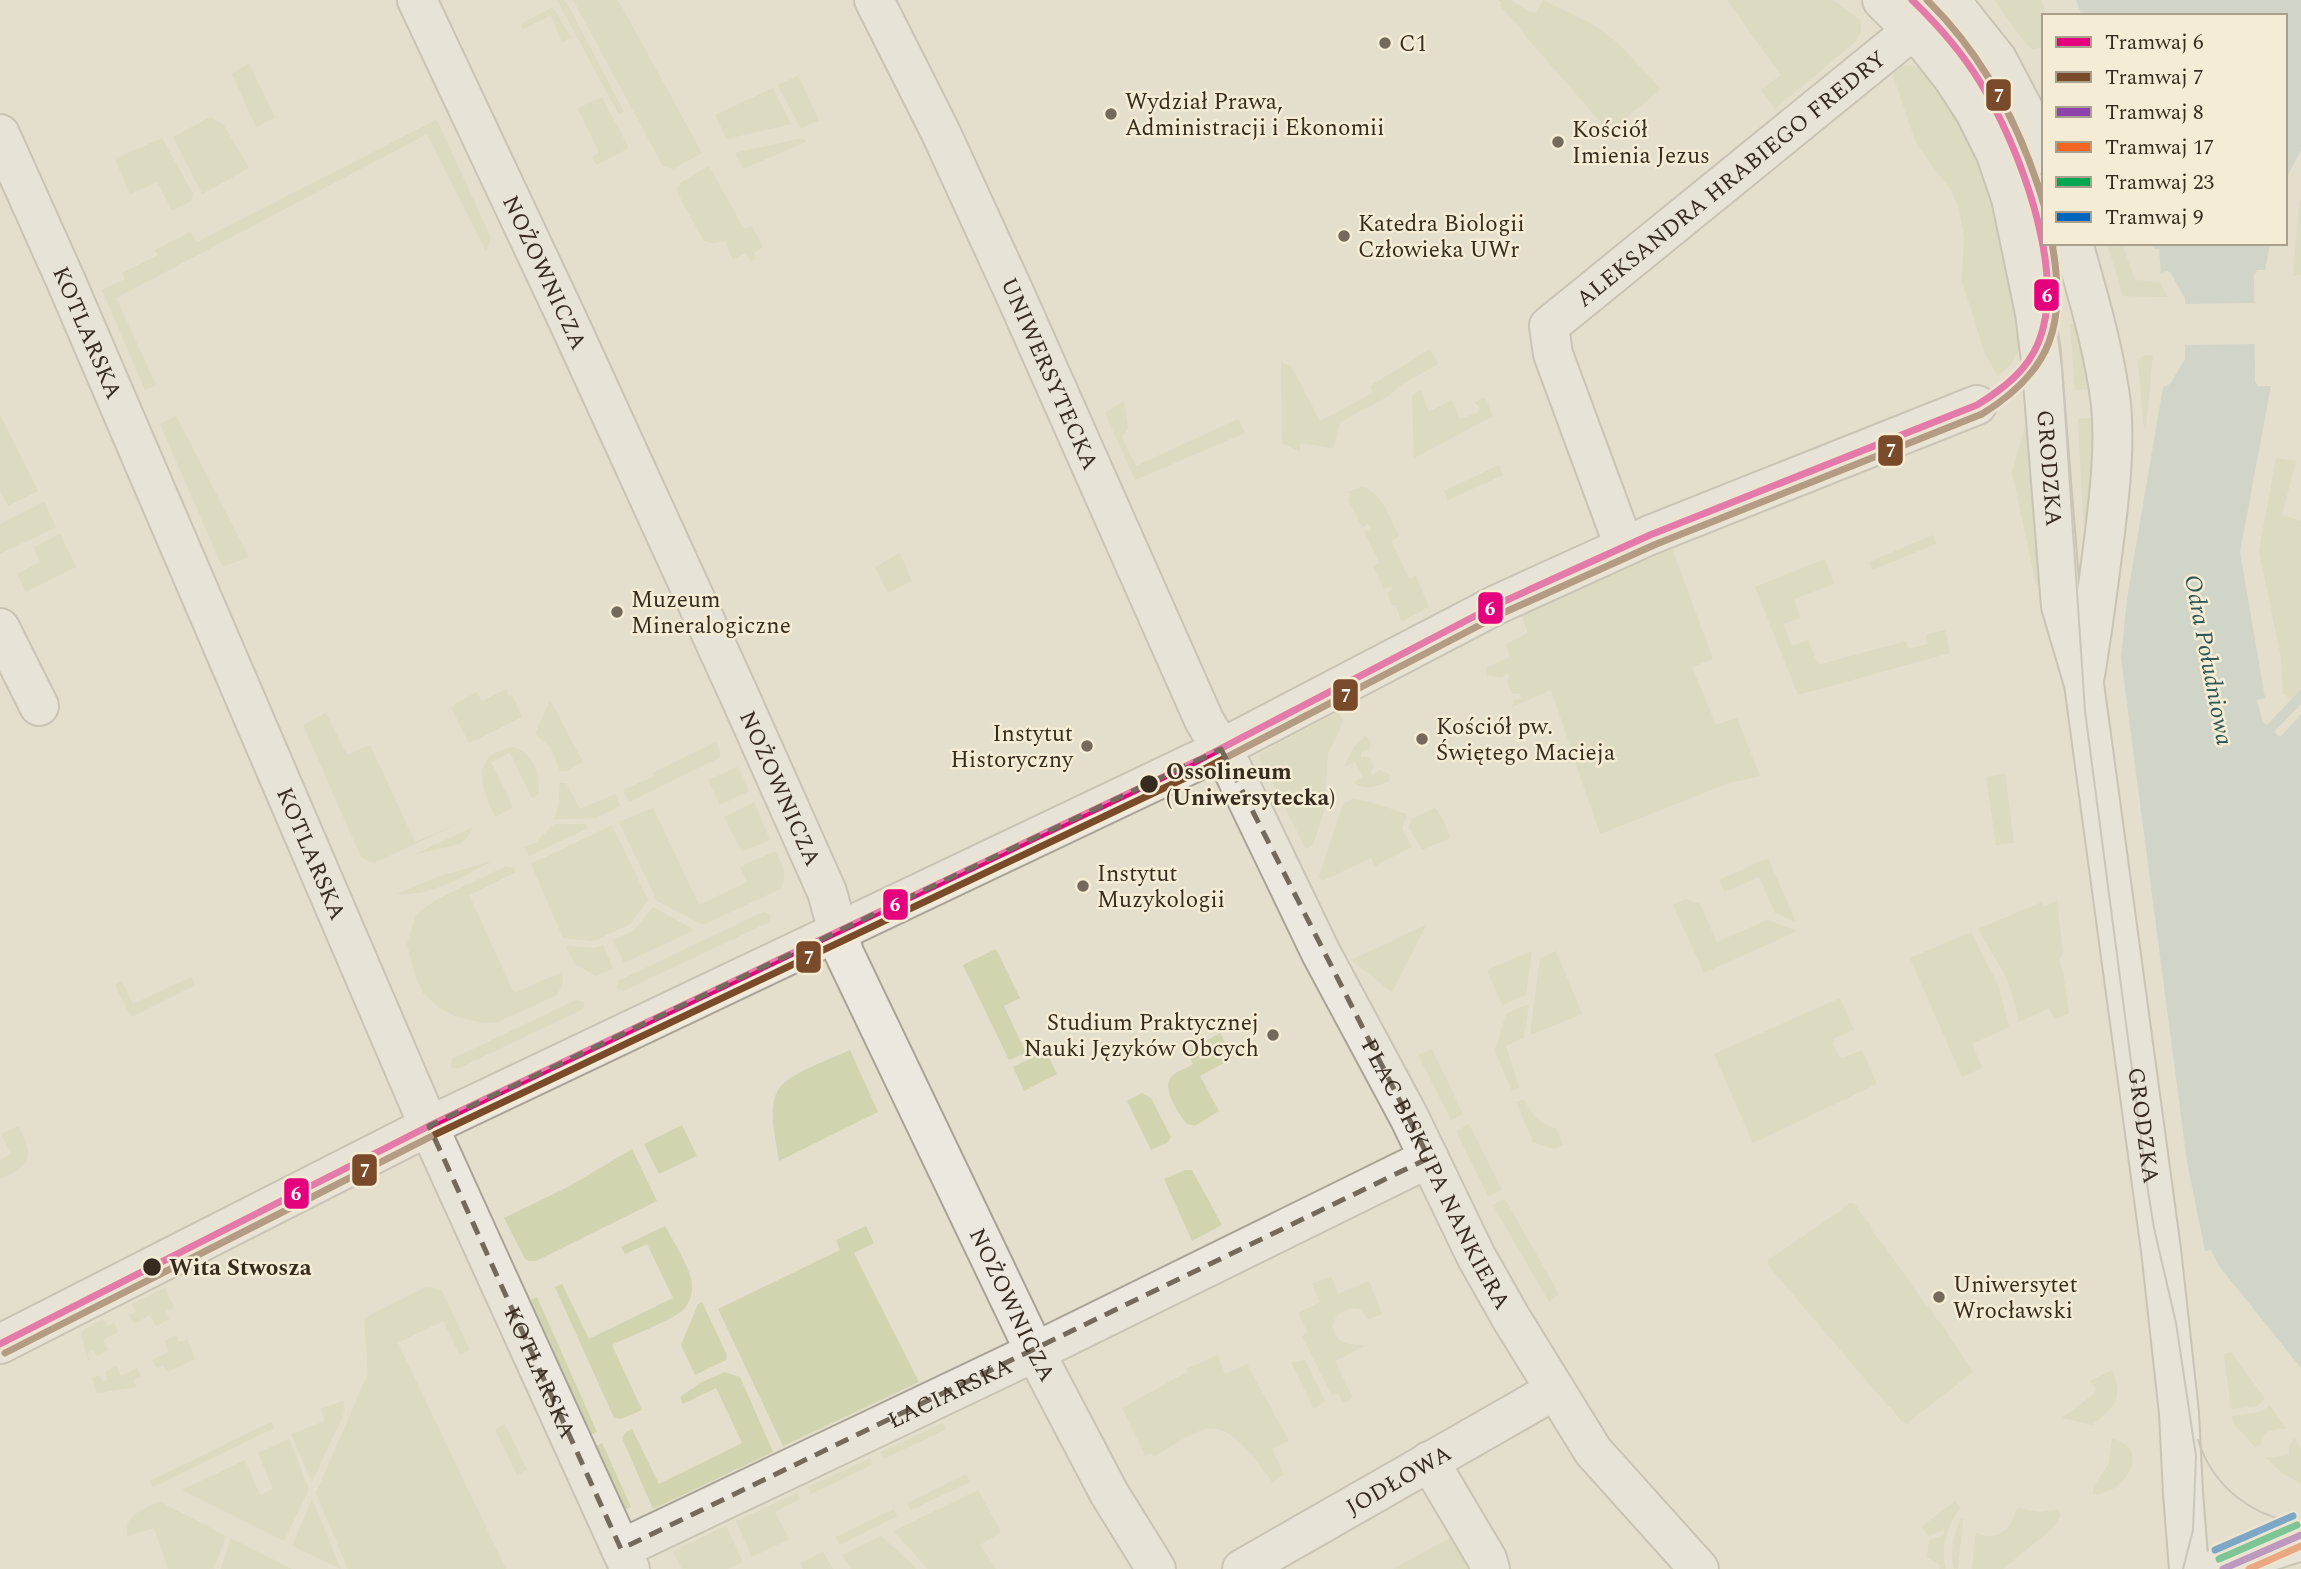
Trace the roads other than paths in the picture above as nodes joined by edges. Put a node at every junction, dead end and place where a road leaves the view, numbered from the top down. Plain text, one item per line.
1 (417, 0) edge
2 (874, 0) edge
3 (1882, 0) edge
4 (1950, 0) edge
5 (1913, 30) junction
6 (0, 134) edge
7 (2042, 149) edge
8 (2074, 245) edge
9 (1977, 405) dead end
10 (1624, 546) junction
11 (0, 628) edge
12 (2084, 684) junction
13 (39, 706) dead end
14 (1221, 749) junction
15 (850, 927) junction
16 (429, 1126) junction
17 (1429, 1157) junction
18 (0, 1344) edge
19 (1035, 1352) junction
20 (1555, 1390) junction
21 (1429, 1461) junction
22 (2301, 1541) edge
23 (625, 1559) edge
24 (1156, 1569) edge
25 (1242, 1569) edge
26 (1489, 1569) edge
27 (1699, 1569) edge
28 (2189, 1569) edge
29 (2215, 1569) edge

1 - 15 street, NOŻOWNICZA
2 - 14 street, UNIWERSYTECKA
3 - 5 street, GRODZKA
4 - 7 street
5 - 10 street, ALEKSANDRA HRABIEGO FREDRY
5 - 12 street, GRODZKA
6 - 16 street, KOTLARSKA
8 - 12 street, GRODZKA
9 - 10 street
10 - 14 street
11 - 13 street
12 - 28 street, GRODZKA
14 - 15 street
14 - 17 street, PLAC BISKUPA NANKIERA
15 - 16 street
15 - 19 street, NOŻOWNICZA
16 - 18 street
16 - 23 street, KOTLARSKA
17 - 19 street, ŁACIARSKA
17 - 20 street, PLAC BISKUPA NANKIERA
19 - 23 street, ŁACIARSKA
19 - 24 street, NOŻOWNICZA
20 - 21 street, JODŁOWA
20 - 27 street, PLAC BISKUPA NANKIERA
21 - 25 street, JODŁOWA
21 - 26 street
22 - 29 street

